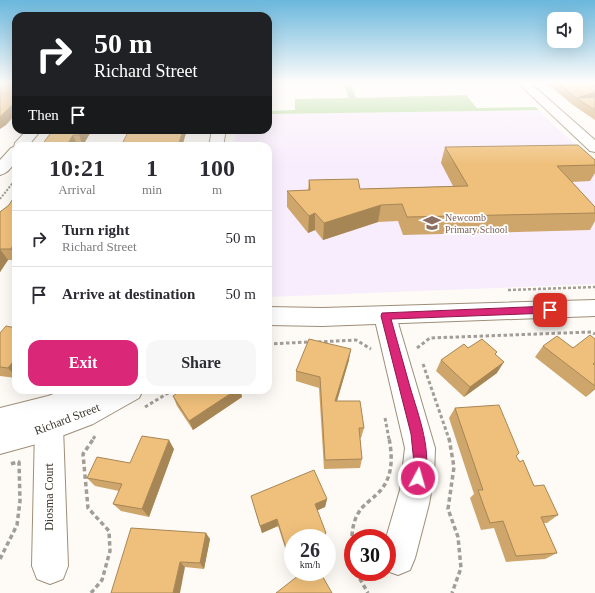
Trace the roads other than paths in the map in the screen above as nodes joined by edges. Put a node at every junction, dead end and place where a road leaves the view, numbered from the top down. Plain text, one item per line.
1 (553, 110) edge
2 (30, 134) edge
3 (24, 142) edge
4 (595, 148) edge
5 (12, 156) edge
6 (0, 170) edge
7 (595, 308) edge
8 (272, 316) edge
9 (385, 316) junction
10 (322, 317) junction
11 (272, 324) edge
12 (89, 394) edge
13 (136, 399) edge
14 (48, 418) junction
15 (0, 421) edge
16 (3, 452) edge
17 (398, 558) dead end
18 (50, 566) dead end

1 - 4 street
2 - 3 street
5 - 6 street
7 - 9 street
8 - 10 street
9 - 10 street
9 - 17 street
10 - 11 street
12 - 14 street, Richard Street
13 - 14 street, Richard Street
14 - 15 street, Richard Street
14 - 16 street, Richard Street
14 - 18 street, Diosma Court

